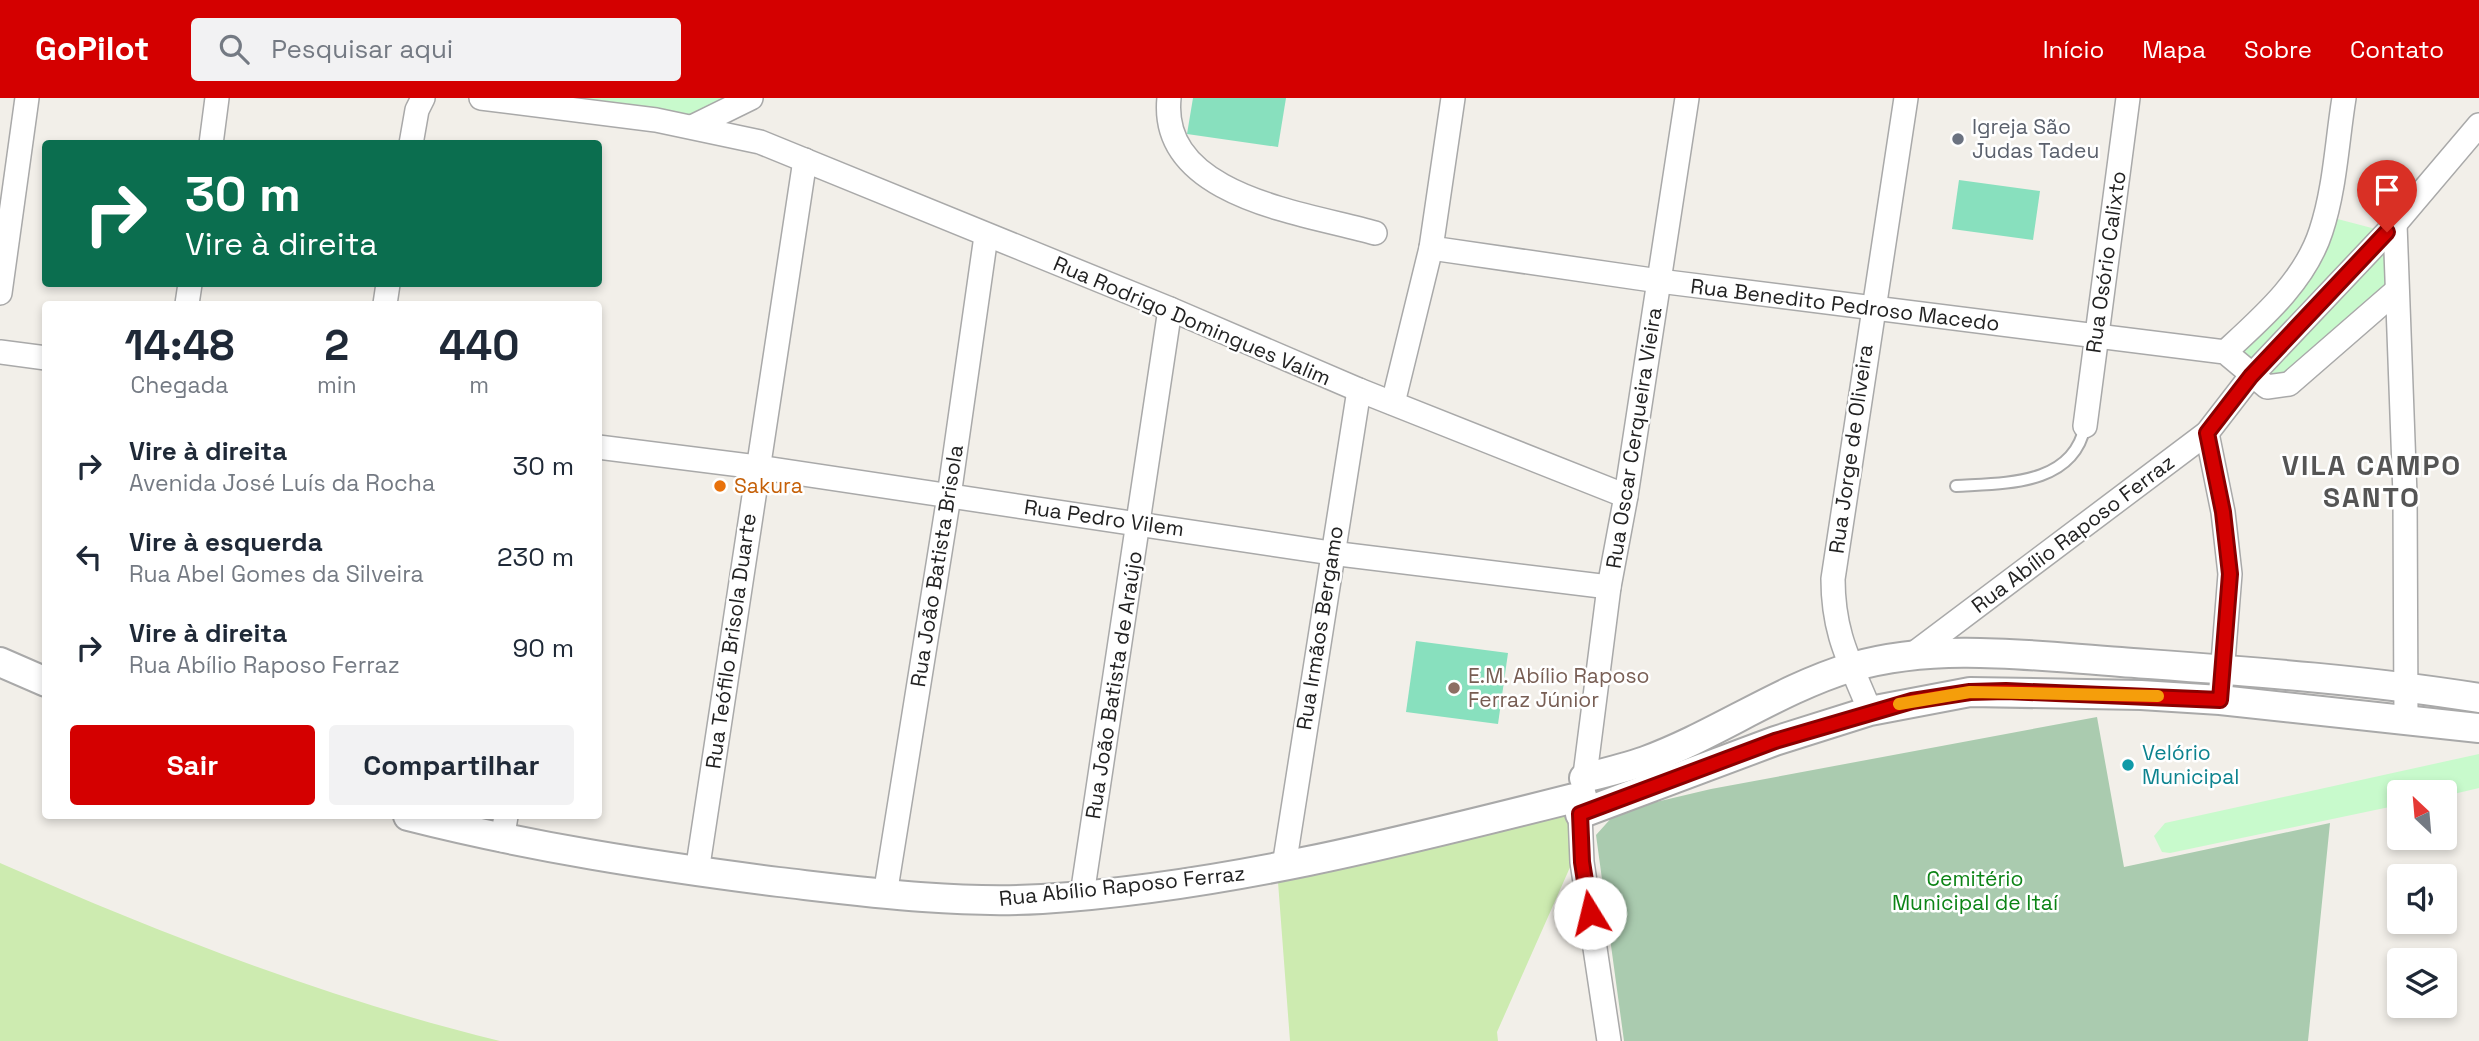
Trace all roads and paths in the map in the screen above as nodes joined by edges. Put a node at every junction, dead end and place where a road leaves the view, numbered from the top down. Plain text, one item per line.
1 (27, 98) edge
2 (217, 98) edge
3 (424, 98) edge
4 (481, 98) edge
5 (751, 98) edge
6 (1169, 98) edge
7 (1453, 98) edge
8 (1687, 98) edge
9 (1906, 98) edge
10 (2128, 98) edge
11 (2344, 98) edge
12 (548, 102) edge
13 (2479, 125) edge
14 (694, 126) junction
15 (212, 140) edge
16 (412, 140) edge
17 (805, 160) junction
18 (2395, 224) junction
19 (1375, 233) dead end
20 (986, 236) junction
21 (1431, 248) junction
22 (1660, 281) junction
23 (2396, 290) junction
24 (0, 293) edge
25 (1871, 307) junction
26 (1170, 309) junction
27 (2096, 337) junction
28 (0, 352) edge
29 (2225, 352) junction
30 (42, 358) edge
31 (2251, 376) junction
32 (1359, 390) junction
33 (1393, 403) junction
34 (2085, 426) joint
35 (2207, 433) junction
36 (602, 448) edge
37 (757, 467) junction
38 (1956, 486) dead end
39 (949, 496) junction
40 (1626, 496) junction
41 (1139, 522) junction
42 (1331, 553) junction
43 (1609, 587) junction
44 (1912, 655) junction
45 (0, 663) edge
46 (1853, 667) junction
47 (2220, 669) junction
48 (42, 680) edge
49 (2406, 686) junction
50 (2479, 698) edge
51 (2220, 700) junction
52 (1761, 706) junction
53 (1870, 711) junction
54 (2406, 718) junction
55 (2479, 728) edge
56 (1775, 741) junction
57 (1582, 796) junction
58 (432, 819) edge
59 (504, 828) edge
60 (1284, 866) junction
61 (697, 872) junction
62 (884, 895) junction
63 (1082, 895) junction
64 (1609, 1041) edge

1 - 24 street
2 - 15 street
3 - 16 street
4 - 12 street, Rua Rodrigo Domingues Valim
5 - 14 street
6 - 19 street
7 - 21 street
8 - 22 street, Rua Oscar Cerqueira Vieira
9 - 25 street, Rua Jorge de Oliveira
10 - 27 street, Rua Osório Calixto
11 - 29 street
12 - 14 street, Rua Rodrigo Domingues Valim
13 - 18 street, Rua Abílio Raposo Ferraz
14 - 17 street, Rua Rodrigo Domingues Valim
17 - 20 street, Rua Rodrigo Domingues Valim
17 - 37 street, Rua Teófilo Brisola Duarte
18 - 23 street
18 - 31 street, Rua Abílio Raposo Ferraz
20 - 26 street, Rua Rodrigo Domingues Valim
20 - 39 street, Rua João Batista Brisola
21 - 22 street, Rua Benedito Pedroso Macedo
21 - 33 street
22 - 25 street, Rua Benedito Pedroso Macedo
22 - 40 street, Rua Oscar Cerqueira Vieira
23 - 31 street
23 - 49 street
25 - 27 street, Rua Benedito Pedroso Macedo
25 - 46 street, Rua Jorge de Oliveira
26 - 32 street, Rua Rodrigo Domingues Valim
26 - 41 street, Rua João Batista de Araújo
27 - 29 street, Rua Benedito Pedroso Macedo
27 - 34 street, Rua Osório Calixto
28 - 30 street
29 - 31 street
31 - 35 street, Rua Abílio Raposo Ferraz
32 - 33 street, Rua Rodrigo Domingues Valim
32 - 42 street, Rua Irmãos Bergamo
33 - 40 street, Rua Rodrigo Domingues Valim
34 - 38 lane
35 - 44 street, Rua Abílio Raposo Ferraz
35 - 47 street
36 - 37 street, Rua Pedro Vilem
37 - 39 street, Rua Pedro Vilem
37 - 61 street, Rua Teófilo Brisola Duarte
39 - 41 street, Rua Pedro Vilem
39 - 62 street, Rua João Batista Brisola
40 - 43 street, Rua Oscar Cerqueira Vieira
41 - 42 street, Rua Pedro Vilem
41 - 63 street, Rua João Batista de Araújo
42 - 43 street, Rua Pedro Vilem
42 - 60 street, Rua Irmãos Bergamo
43 - 57 street, Rua Oscar Cerqueira Vieira
44 - 46 street
44 - 47 street
45 - 48 street
46 - 52 street
46 - 53 street, Rua Jorge de Oliveira
47 - 49 street
47 - 51 street
49 - 50 street
49 - 54 street
51 - 53 street
51 - 54 street
52 - 56 street
52 - 57 street
53 - 56 street
54 - 55 street
56 - 57 street
57 - 60 street, Rua Abílio Raposo Ferraz
57 - 64 street, Rua Oscar Cerqueira Vieira
58 - 59 street, Rua Abílio Raposo Ferraz
59 - 61 street, Rua Abílio Raposo Ferraz
60 - 63 street, Rua Abílio Raposo Ferraz
61 - 62 street, Rua Abílio Raposo Ferraz
62 - 63 street, Rua Abílio Raposo Ferraz

